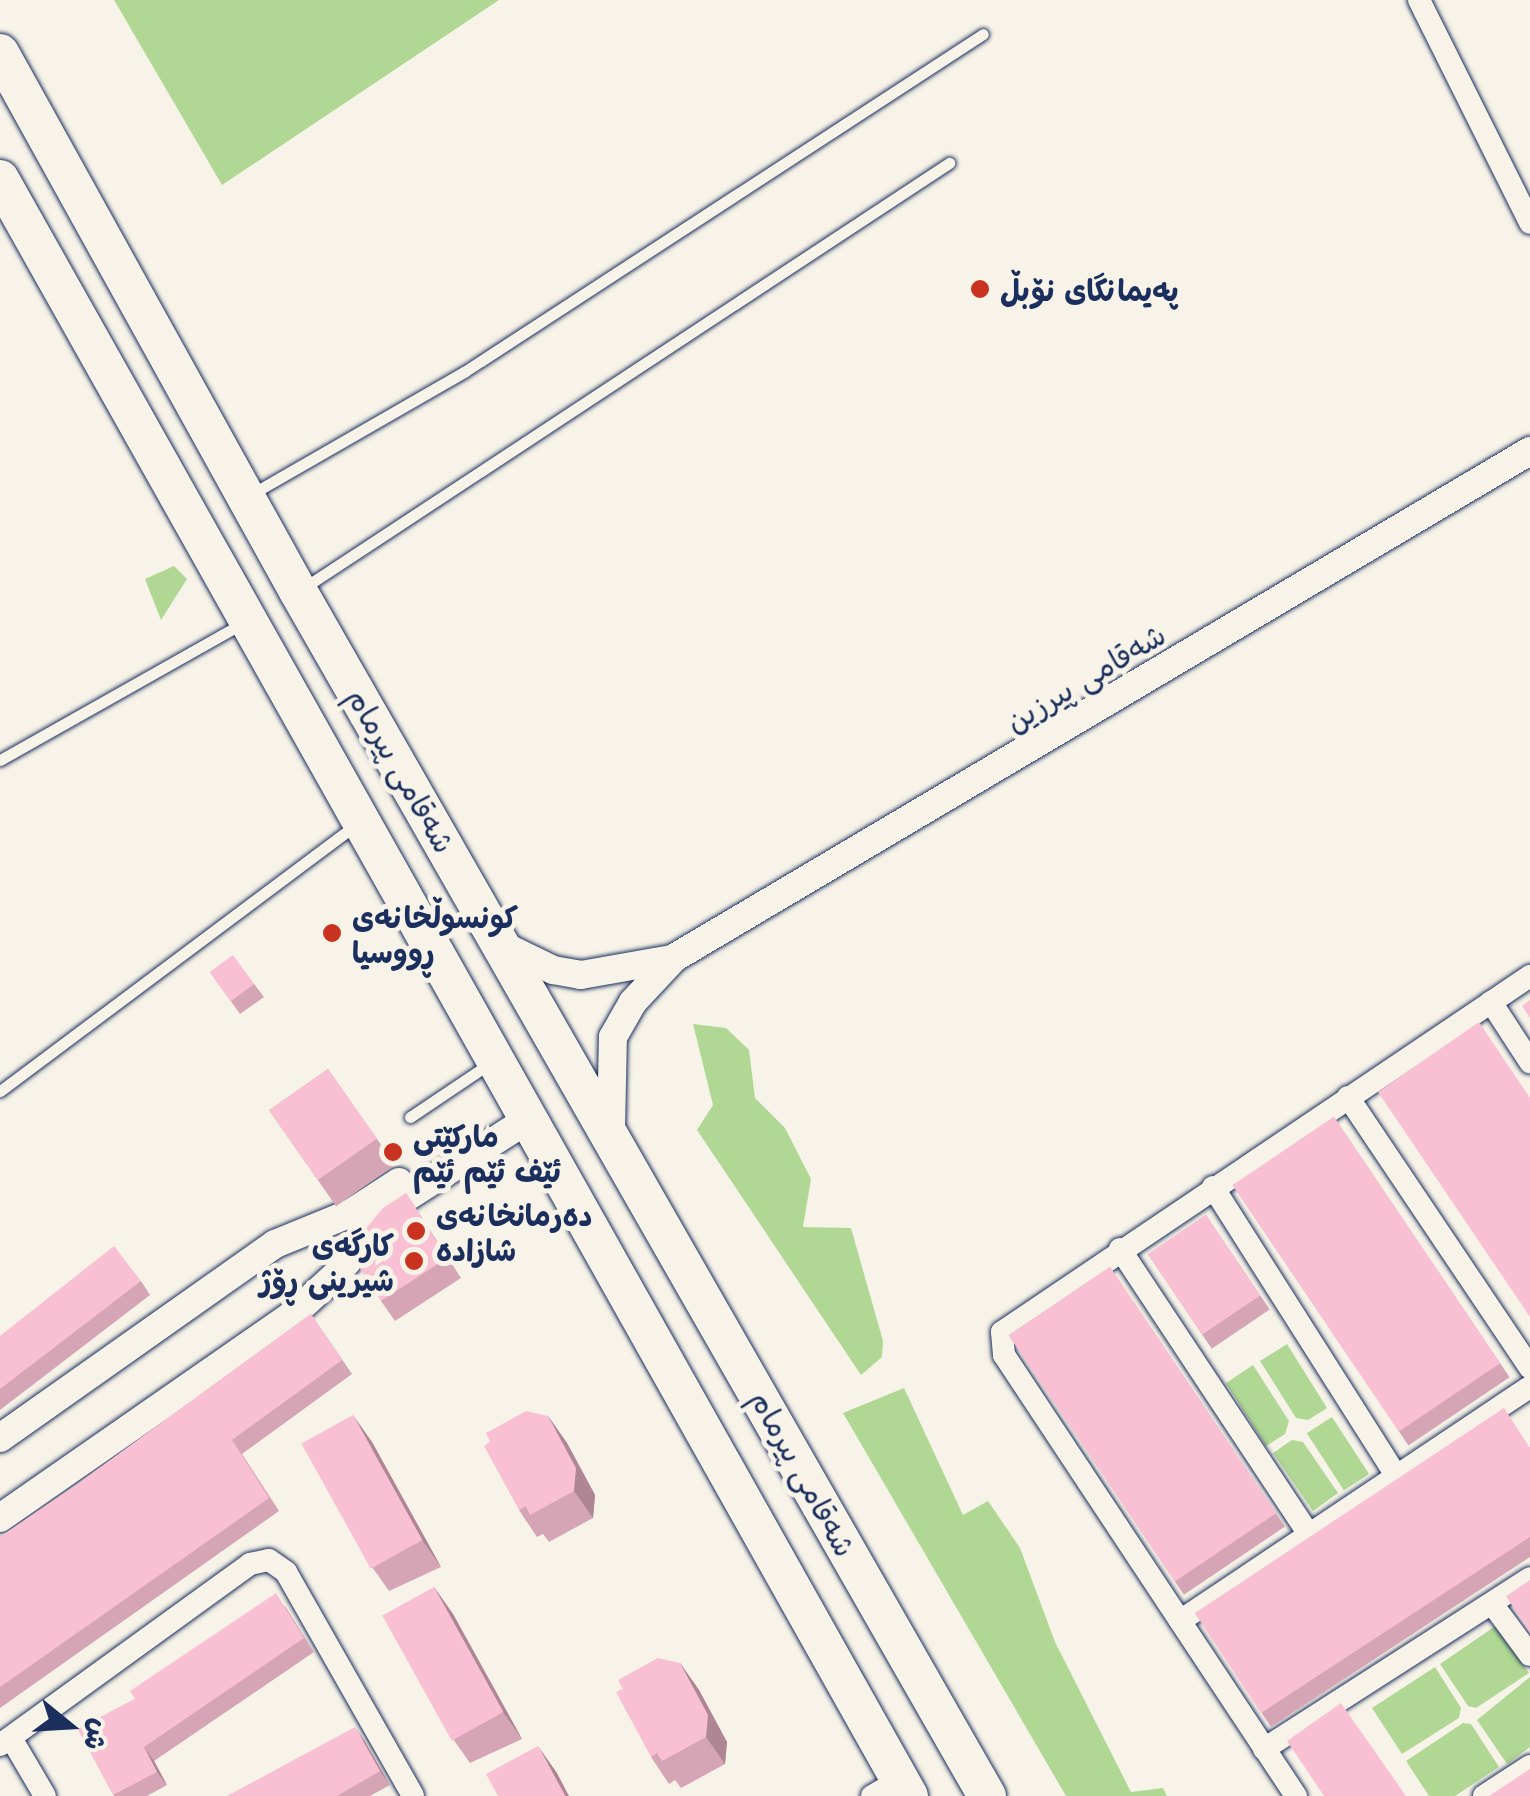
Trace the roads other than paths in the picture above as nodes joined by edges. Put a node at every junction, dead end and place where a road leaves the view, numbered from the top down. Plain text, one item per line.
1 (1419, 0) edge
2 (983, 34) dead end
3 (0, 53) edge
4 (948, 163) dead end
5 (0, 179) edge
6 (1530, 223) edge
7 (1530, 451) edge
8 (246, 498) junction
9 (298, 591) junction
10 (250, 620) junction
11 (0, 760) edge
12 (362, 819) junction
13 (504, 946) junction
14 (674, 958) junction
15 (1530, 976) edge
16 (1490, 1002) junction
17 (492, 1062) junction
18 (1530, 1062) edge
19 (0, 1091) edge
20 (1348, 1097) junction
21 (522, 1112) junction
22 (410, 1117) dead end
23 (612, 1130) junction
24 (1213, 1187) junction
25 (375, 1210) junction
26 (320, 1227) junction
27 (1120, 1249) junction
28 (346, 1263) junction
29 (1530, 1368) edge
30 (1530, 1387) edge
31 (0, 1438) edge
32 (1398, 1476) junction
33 (0, 1518) edge
34 (1308, 1535) junction
35 (1530, 1578) edge
36 (1493, 1604) junction
37 (1180, 1620) junction
38 (1530, 1654) edge
39 (5, 1742) edge
40 (1264, 1749) junction
41 (1530, 1766) edge
42 (894, 1791) edge
43 (45, 1796) edge
44 (414, 1796) edge
45 (987, 1796) edge
46 (1296, 1796) edge
47 (1484, 1796) edge

1 - 6 street
2 - 8 lane
3 - 8 highway, شەقامی پیرمام
4 - 9 lane
5 - 10 highway, شەقامی پیرمام
7 - 14 street, شەقامی پیرزین
8 - 9 highway, شەقامی پیرمام
9 - 13 highway, شەقامی پیرمام
10 - 11 lane
10 - 12 highway, شەقامی پیرمام
12 - 17 highway, شەقامی پیرمام
12 - 19 lane
13 - 14 street
13 - 23 highway, شەقامی پیرمام
14 - 23 street
15 - 16 street
16 - 18 street
16 - 20 street
17 - 21 highway, شەقامی پیرمام
17 - 22 lane
20 - 24 street
20 - 29 street
21 - 25 street
21 - 42 highway, شەقامی پیرمام
23 - 45 highway, شەقامی پیرمام
24 - 27 street
24 - 32 street
25 - 26 street
25 - 28 street
26 - 28 street
26 - 31 street
27 - 34 street
27 - 37 street
28 - 33 street
30 - 32 street
32 - 34 street
34 - 37 street
35 - 36 street
36 - 38 street
36 - 40 street
37 - 40 street
39 - 43 street
39 - 44 street
40 - 46 street
41 - 47 street

